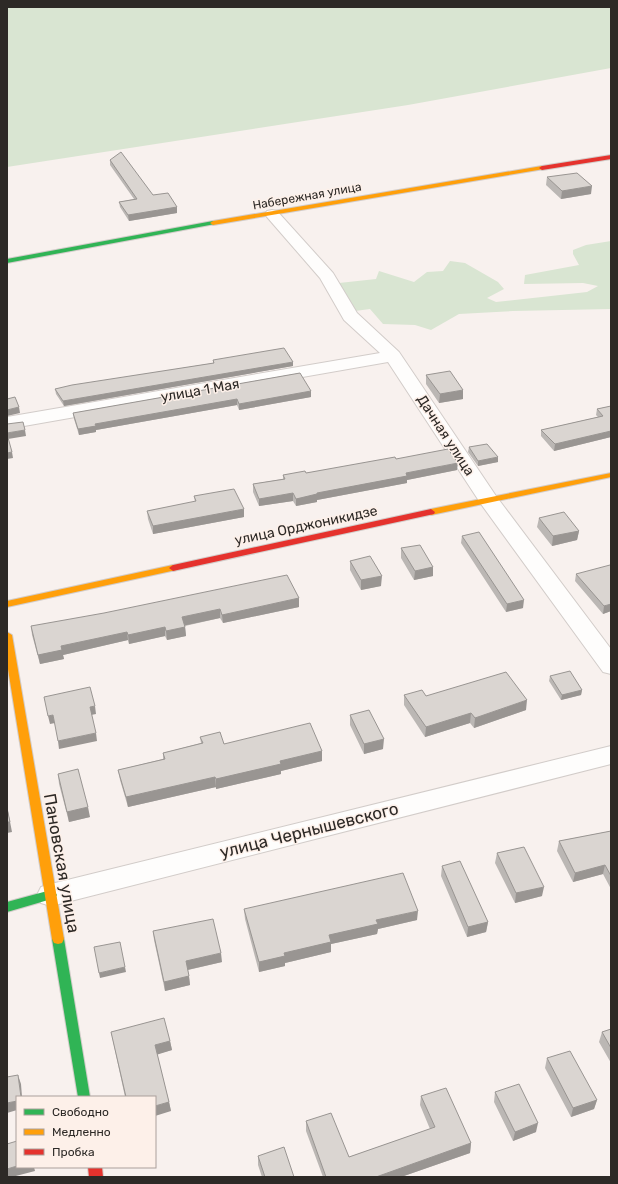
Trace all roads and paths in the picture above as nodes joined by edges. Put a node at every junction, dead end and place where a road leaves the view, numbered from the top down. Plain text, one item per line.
1 (611, 157) edge
2 (272, 214) junction
3 (7, 261) edge
4 (393, 356) junction
5 (7, 423) edge
6 (611, 475) edge
7 (488, 500) junction
8 (7, 604) edge
9 (7, 635) edge
10 (611, 666) edge
11 (611, 755) edge
12 (52, 895) junction
13 (7, 907) edge
14 (84, 1096) edge

1 - 2 street, Набережная улица
2 - 3 street, Набережная улица
2 - 4 street, Дачная улица
4 - 5 street, улица 1 Мая
4 - 7 street, Дачная улица
6 - 7 street, улица Орджоникидзе
7 - 8 street, улица Орджоникидзе
7 - 10 street, Дачная улица
9 - 12 street, Пановская улица
11 - 12 street, улица Чернышевского
12 - 13 street, улица Чернышевского
12 - 14 street, Пановская улица

